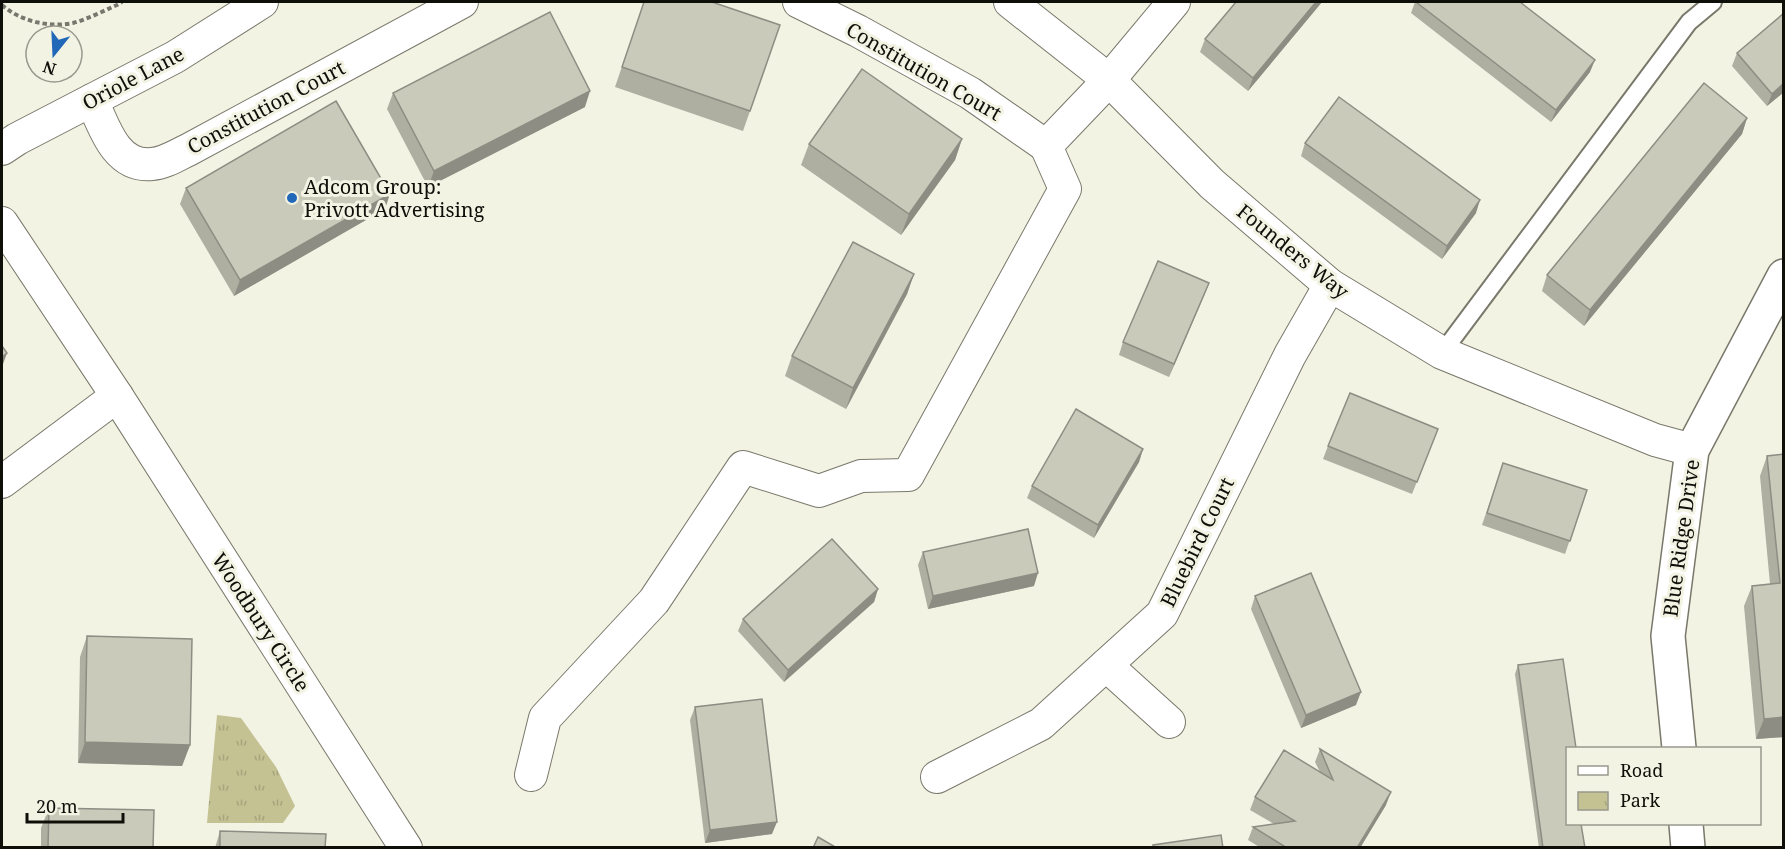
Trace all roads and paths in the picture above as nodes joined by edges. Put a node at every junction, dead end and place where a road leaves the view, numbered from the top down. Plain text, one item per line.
1 (122, 2) edge
2 (262, 2) edge
3 (462, 2) edge
4 (799, 2) edge
5 (1010, 2) edge
6 (1174, 2) edge
7 (1713, 2) edge
8 (2, 5) edge
9 (1109, 80) junction
10 (92, 100) junction
11 (1046, 146) junction
12 (2, 149) edge
13 (2, 223) edge
14 (1784, 276) edge
15 (1330, 285) junction
16 (1442, 353) junction
17 (117, 396) junction
18 (1692, 450) junction
19 (2, 482) edge
20 (1106, 665) junction
21 (1169, 722) dead end
22 (1679, 747) edge
23 (531, 775) dead end
24 (937, 777) dead end
25 (1686, 825) edge
26 (406, 848) edge
27 (1688, 848) edge

1 - 8 path
2 - 10 street, Oriole Lane
3 - 10 street, Constitution Court
4 - 11 street, Constitution Court
5 - 9 street, Founders Way
6 - 9 street
7 - 16 lane
9 - 11 street
9 - 15 street, Founders Way
10 - 12 street, Oriole Lane
11 - 23 street
13 - 17 street, Woodbury Circle
14 - 18 street, Blue Ridge Drive
15 - 16 street, Founders Way
15 - 20 street, Bluebird Court
16 - 18 street, Founders Way
17 - 19 street
17 - 26 street, Woodbury Circle
18 - 22 street, Blue Ridge Drive
20 - 21 street
20 - 24 street, Bluebird Court
25 - 27 street

